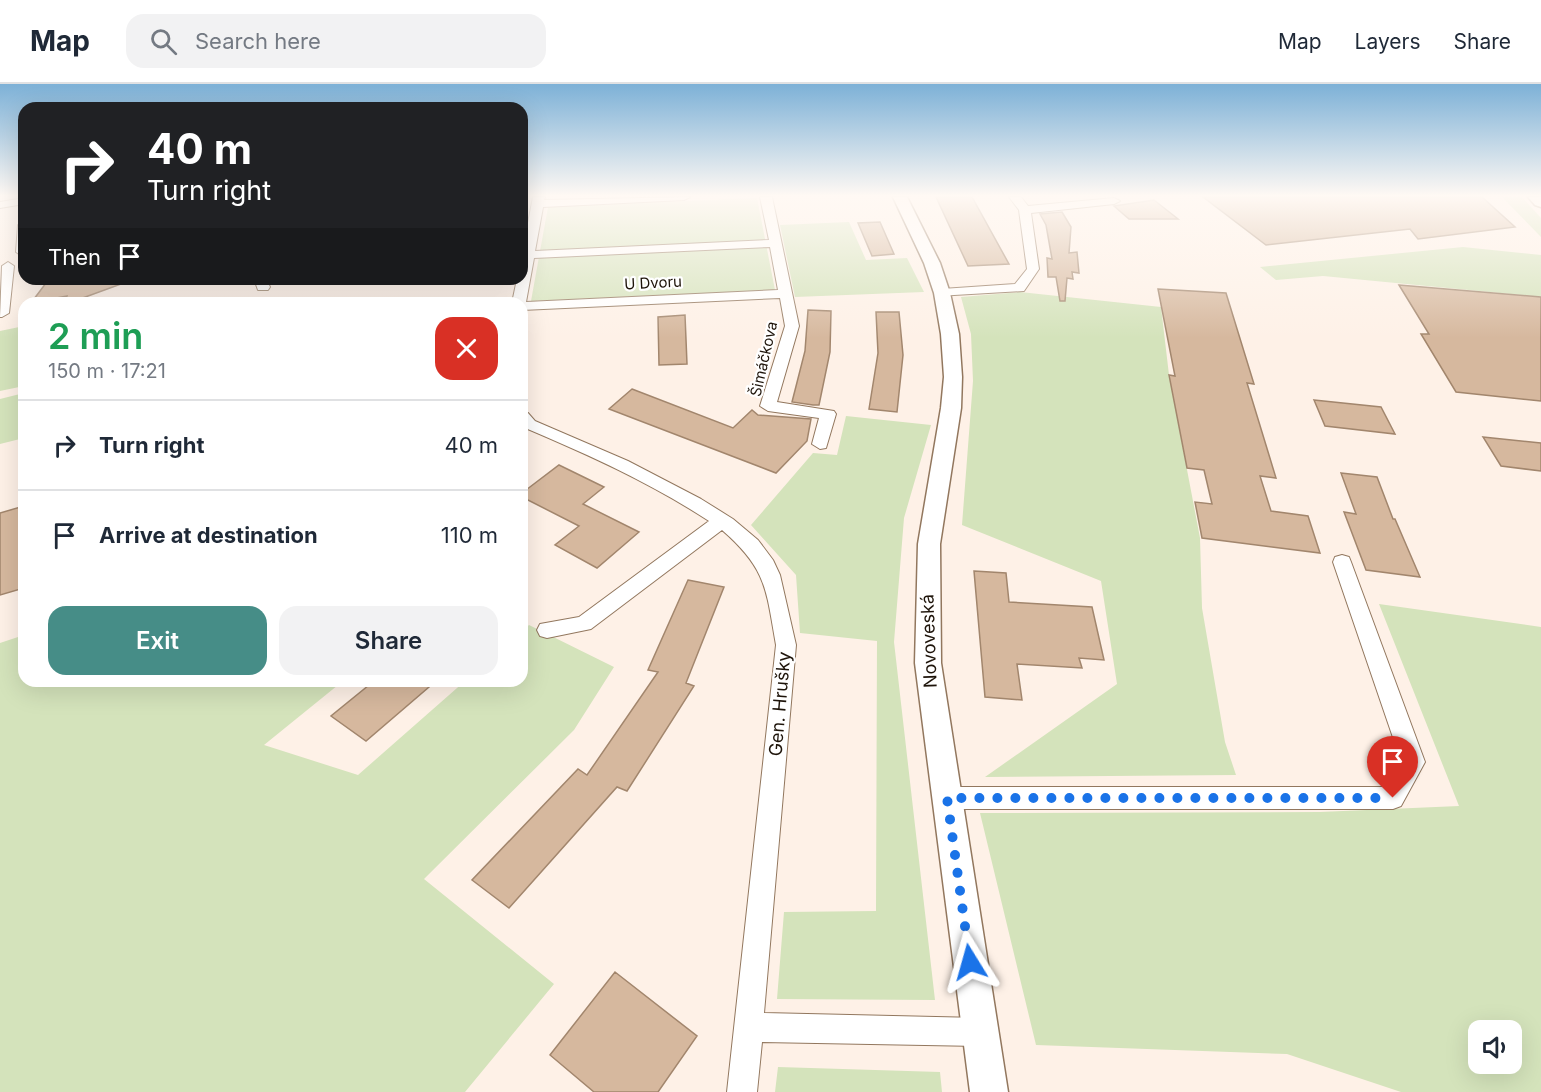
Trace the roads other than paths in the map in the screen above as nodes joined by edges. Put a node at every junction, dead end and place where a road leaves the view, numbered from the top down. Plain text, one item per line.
1 (530, 244) edge
2 (755, 244) edge
3 (776, 244) edge
4 (924, 244) edge
5 (1030, 244) edge
6 (528, 255) joint
7 (18, 256) edge
8 (4, 267) edge
9 (942, 293) junction
10 (785, 294) junction
11 (528, 304) edge
12 (2, 313) dead end
13 (528, 422) edge
14 (820, 444) dead end
15 (722, 521) junction
16 (1342, 562) dead end
17 (547, 630) dead end
18 (947, 798) junction
19 (748, 1027) junction
20 (979, 1032) junction
21 (742, 1092) edge
22 (989, 1092) edge

1 - 6 street, U Dvoru
2 - 6 street
3 - 10 street, Šimáčkova
4 - 9 street, Novoveská
5 - 9 street
7 - 8 street
8 - 12 street
9 - 18 street, Novoveská
10 - 11 street, U Dvoru
10 - 14 street, Šimáčkova
13 - 15 street, Gen. Hrušky
15 - 17 street
15 - 19 street, Gen. Hrušky
16 - 18 street
18 - 20 street, Novoveská
19 - 20 street
19 - 21 street, Gen. Hrušky
20 - 22 street, Novoveská

